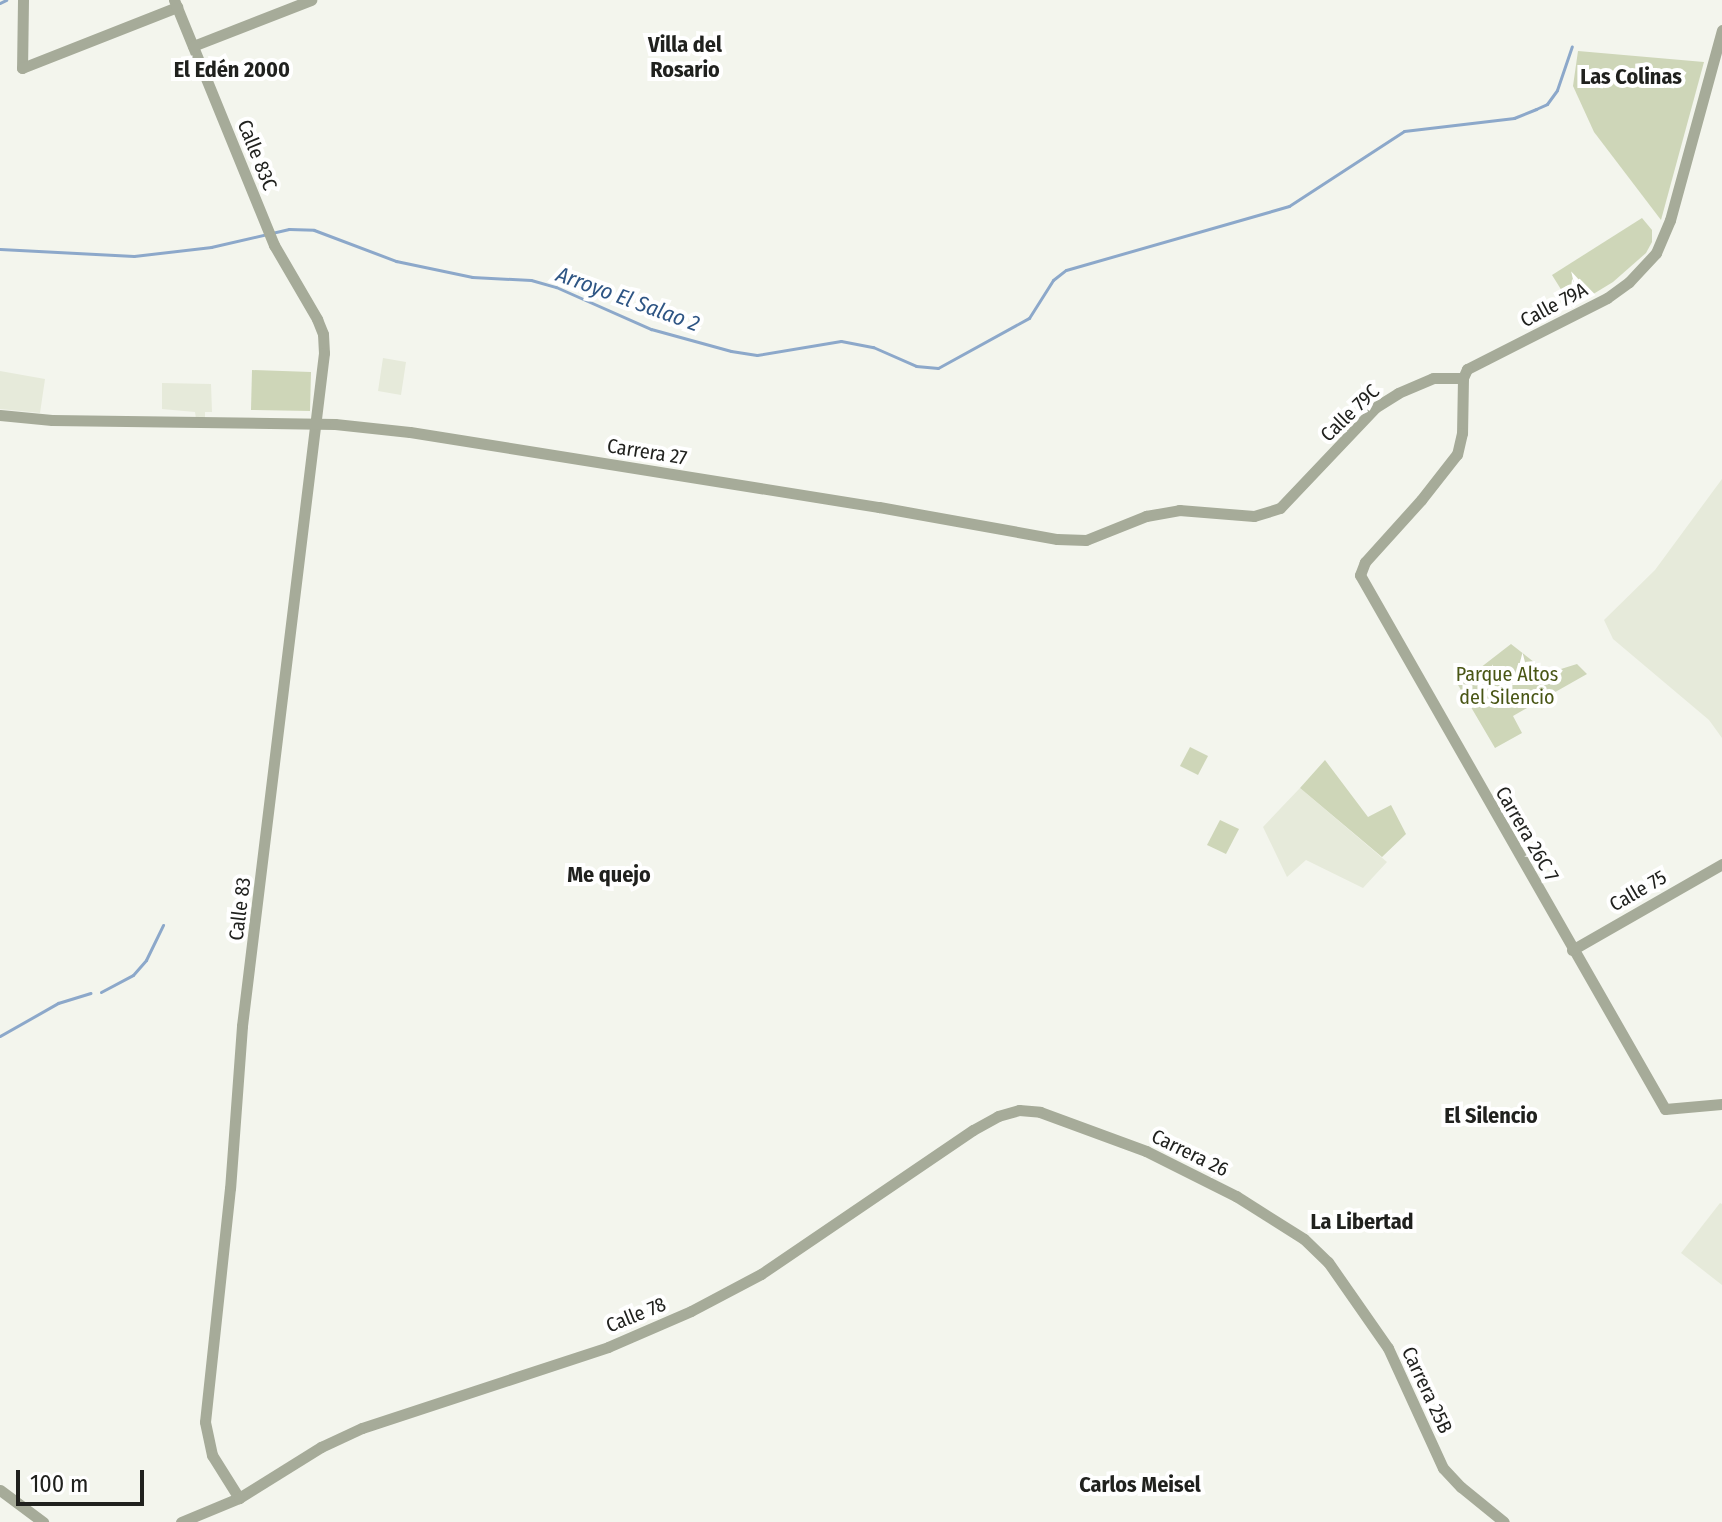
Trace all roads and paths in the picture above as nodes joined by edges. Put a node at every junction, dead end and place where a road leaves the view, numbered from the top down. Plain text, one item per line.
1 (23, 0) edge
2 (311, 0) edge
3 (175, 3) edge
4 (1722, 30) edge
5 (193, 46) junction
6 (317, 319) joint
7 (1463, 378) junction
8 (0, 415) edge
9 (314, 424) junction
10 (1280, 508) joint
11 (1722, 864) edge
12 (1572, 950) junction
13 (1722, 1104) edge
14 (1019, 1110) joint
15 (1328, 1262) joint
16 (0, 1490) edge
17 (239, 1498) junction
18 (43, 1522) edge
19 (181, 1522) edge
20 (1504, 1522) edge

1 - 3 street
2 - 5 street
3 - 5 street, Calle 83C
4 - 7 street, Calle 79A
5 - 6 street, Calle 83C
6 - 9 street, Calle 83
7 - 10 street, Calle 79C
7 - 12 street, Carrera 26C 7
8 - 9 street, Carrera 27
9 - 10 street, Carrera 27
9 - 17 street, Calle 83
11 - 12 street, Calle 75
12 - 13 street, Carrera 26C 7
14 - 15 street, Carrera 26
14 - 17 street, Calle 78
15 - 20 street, Carrera 25B
16 - 18 street
17 - 19 street, Calle 78

